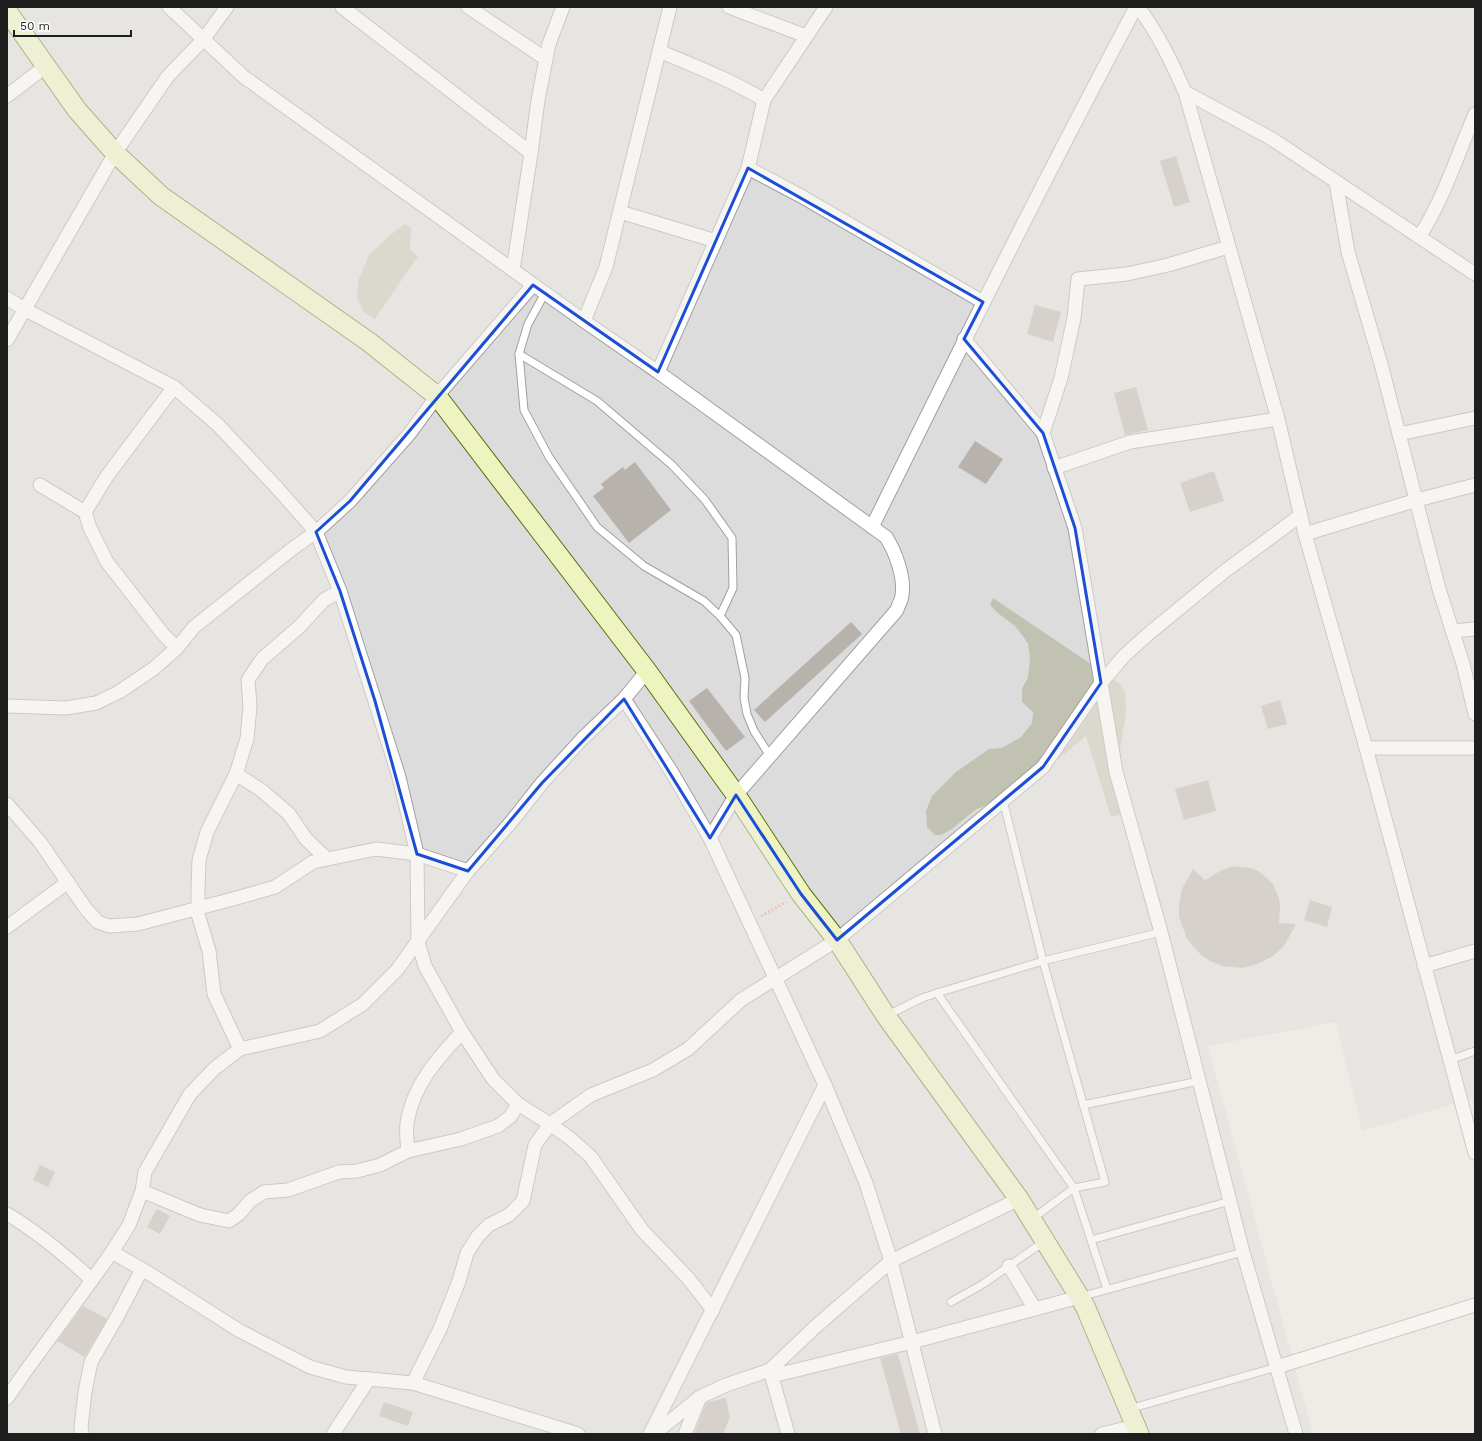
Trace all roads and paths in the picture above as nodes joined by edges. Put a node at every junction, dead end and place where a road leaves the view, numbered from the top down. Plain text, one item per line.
1 (169, 7) edge
2 (227, 7) edge
3 (342, 7) edge
4 (468, 7) edge
5 (563, 7) edge
6 (670, 7) edge
7 (729, 7) edge
8 (826, 7) edge
9 (1137, 7) edge
10 (7, 10) edge
11 (806, 36) junction
12 (203, 40) junction
13 (660, 51) junction
14 (546, 58) junction
15 (46, 66) junction
16 (1185, 92) junction
17 (7, 96) edge
18 (764, 100) junction
19 (1475, 114) edge
20 (115, 153) junction
21 (532, 153) junction
22 (748, 168) junction
23 (1336, 182) junction
24 (620, 212) junction
25 (1419, 237) junction
26 (716, 241) junction
27 (1228, 247) junction
28 (513, 270) junction
29 (1475, 275) edge
30 (533, 285) junction
31 (545, 294) junction
32 (7, 298) edge
33 (983, 302) junction
34 (24, 309) junction
35 (584, 321) junction
36 (964, 338) junction
37 (7, 340) edge
38 (519, 354) junction
39 (658, 372) junction
40 (174, 387) junction
41 (437, 396) junction
42 (1278, 418) junction
43 (1475, 418) edge
44 (1043, 433) junction
45 (1399, 434) junction
46 (1054, 468) junction
47 (40, 485) dead end
48 (1475, 485) edge
49 (1417, 500) junction
50 (85, 512) junction
51 (1301, 515) junction
52 (872, 527) junction
53 (316, 532) junction
54 (1305, 534) junction
55 (340, 591) junction
56 (720, 616) junction
57 (1475, 629) edge
58 (1452, 631) junction
59 (177, 648) junction
60 (647, 671) junction
61 (1101, 683) junction
62 (624, 699) junction
63 (7, 706) edge
64 (1475, 714) edge
65 (1366, 748) junction
66 (1475, 748) edge
67 (770, 756) junction
68 (236, 774) junction
69 (736, 795) junction
70 (1003, 800) junction
71 (7, 804) edge
72 (710, 838) junction
73 (417, 854) junction
74 (327, 859) junction
75 (468, 871) junction
76 (68, 882) junction
77 (801, 894) junction
78 (198, 907) junction
79 (750, 922) junction
80 (7, 927) edge
81 (1161, 932) junction
82 (837, 940) junction
83 (418, 942) junction
84 (1475, 951) edge
85 (1043, 961) junction
86 (1424, 966) junction
87 (775, 978) junction
88 (937, 993) junction
89 (886, 1016) junction
90 (462, 1032) junction
91 (240, 1050) junction
92 (1475, 1052) edge
93 (1450, 1060) junction
94 (1199, 1081) junction
95 (825, 1085) junction
96 (518, 1104) junction
97 (1083, 1105) junction
98 (550, 1124) junction
99 (408, 1151) junction
100 (1475, 1153) edge
101 (1074, 1188) junction
102 (142, 1191) junction
103 (1019, 1199) junction
104 (1230, 1201) junction
105 (7, 1214) edge
106 (1031, 1219) junction
107 (1091, 1240) junction
108 (1045, 1241) junction
109 (112, 1252) junction
110 (1243, 1252) junction
111 (891, 1261) junction
112 (1009, 1266) junction
113 (142, 1270) junction
114 (92, 1280) junction
115 (1107, 1289) junction
116 (1079, 1297) junction
117 (951, 1302) dead end
118 (1475, 1305) edge
119 (1035, 1309) junction
120 (713, 1310) junction
121 (912, 1342) junction
122 (1277, 1368) junction
123 (771, 1373) junction
124 (369, 1379) junction
125 (413, 1383) junction
126 (7, 1398) edge
127 (700, 1398) junction
128 (1134, 1423) edge
129 (82, 1434) edge
130 (333, 1434) edge
131 (578, 1434) edge
132 (650, 1434) edge
133 (654, 1434) edge
134 (685, 1434) edge
135 (788, 1434) edge
136 (935, 1434) edge
137 (1102, 1434) edge
138 (1296, 1434) edge

1 - 12 street
2 - 12 street
3 - 21 street
4 - 14 street
5 - 14 street
6 - 13 street
7 - 11 street
8 - 11 street
9 - 16 street
9 - 33 street
10 - 15 street
11 - 18 street
12 - 20 street
12 - 28 street
13 - 18 street
13 - 24 street
14 - 21 street
15 - 17 street
15 - 20 street
16 - 23 street
16 - 27 street
18 - 22 street
19 - 25 street
20 - 34 street
20 - 41 street
21 - 28 street
22 - 26 street
22 - 33 street
23 - 25 street
23 - 45 street
24 - 26 street
24 - 35 street
25 - 29 street
26 - 39 street
27 - 42 street
27 - 44 street
28 - 30 street
30 - 31 street
30 - 41 street
31 - 35 street
31 - 38 lane
32 - 34 street
33 - 36 street
34 - 37 street
34 - 40 street
35 - 39 street
36 - 44 street
36 - 52 street
38 - 56 lane
38 - 56 lane
39 - 52 street
40 - 50 street
40 - 53 street
41 - 53 street
41 - 60 street
42 - 46 street
42 - 51 street
43 - 45 street
44 - 46 street
45 - 49 street
46 - 61 street
47 - 50 street
48 - 49 street
49 - 54 street
49 - 58 street
50 - 59 street
51 - 54 street
51 - 61 street
52 - 67 street
53 - 55 street
53 - 59 street
54 - 65 street
55 - 68 street
55 - 73 street
56 - 67 lane
57 - 58 street
58 - 64 street
59 - 63 street
60 - 62 street
60 - 69 street
61 - 70 street
61 - 81 street
62 - 72 street
62 - 75 street
65 - 66 street
65 - 86 street
67 - 69 street
68 - 74 street
68 - 78 street
69 - 72 street
69 - 77 street
70 - 82 street
70 - 85 lane
71 - 76 street
72 - 79 street
73 - 74 street
73 - 75 street
73 - 83 street
74 - 78 street
75 - 83 street
76 - 78 street
76 - 80 street
77 - 79 path
77 - 82 street
78 - 91 street
79 - 87 street
81 - 85 lane
81 - 94 street
82 - 87 street
82 - 89 street
83 - 90 street
83 - 91 street
84 - 86 street
85 - 88 lane
85 - 97 lane
86 - 93 street
87 - 95 street
87 - 98 street
88 - 89 lane
88 - 101 lane
89 - 103 street
90 - 96 street
90 - 99 street
91 - 102 street
92 - 93 lane
93 - 100 street
94 - 97 lane
94 - 104 street
95 - 111 street
95 - 120 street
96 - 98 street
96 - 99 street
97 - 101 lane
98 - 120 street
98 - 125 street
99 - 102 street
101 - 106 lane
101 - 107 lane
102 - 109 street
103 - 106 street
103 - 111 street
104 - 107 lane
104 - 110 street
105 - 114 street
106 - 108 street
107 - 115 lane
108 - 112 lane
108 - 116 street
109 - 113 street
109 - 114 street
110 - 115 lane
110 - 122 street
111 - 121 street
111 - 123 street
112 - 117 lane
112 - 119 street
113 - 124 street
113 - 129 street
114 - 126 street
115 - 116 lane
116 - 119 street
116 - 128 street
118 - 122 street
119 - 121 street
120 - 132 street
121 - 123 street
121 - 136 street
122 - 128 lane
122 - 138 street
123 - 127 street
123 - 135 street
124 - 125 street
124 - 130 street
125 - 131 street
127 - 133 street
127 - 134 street
128 - 137 street

